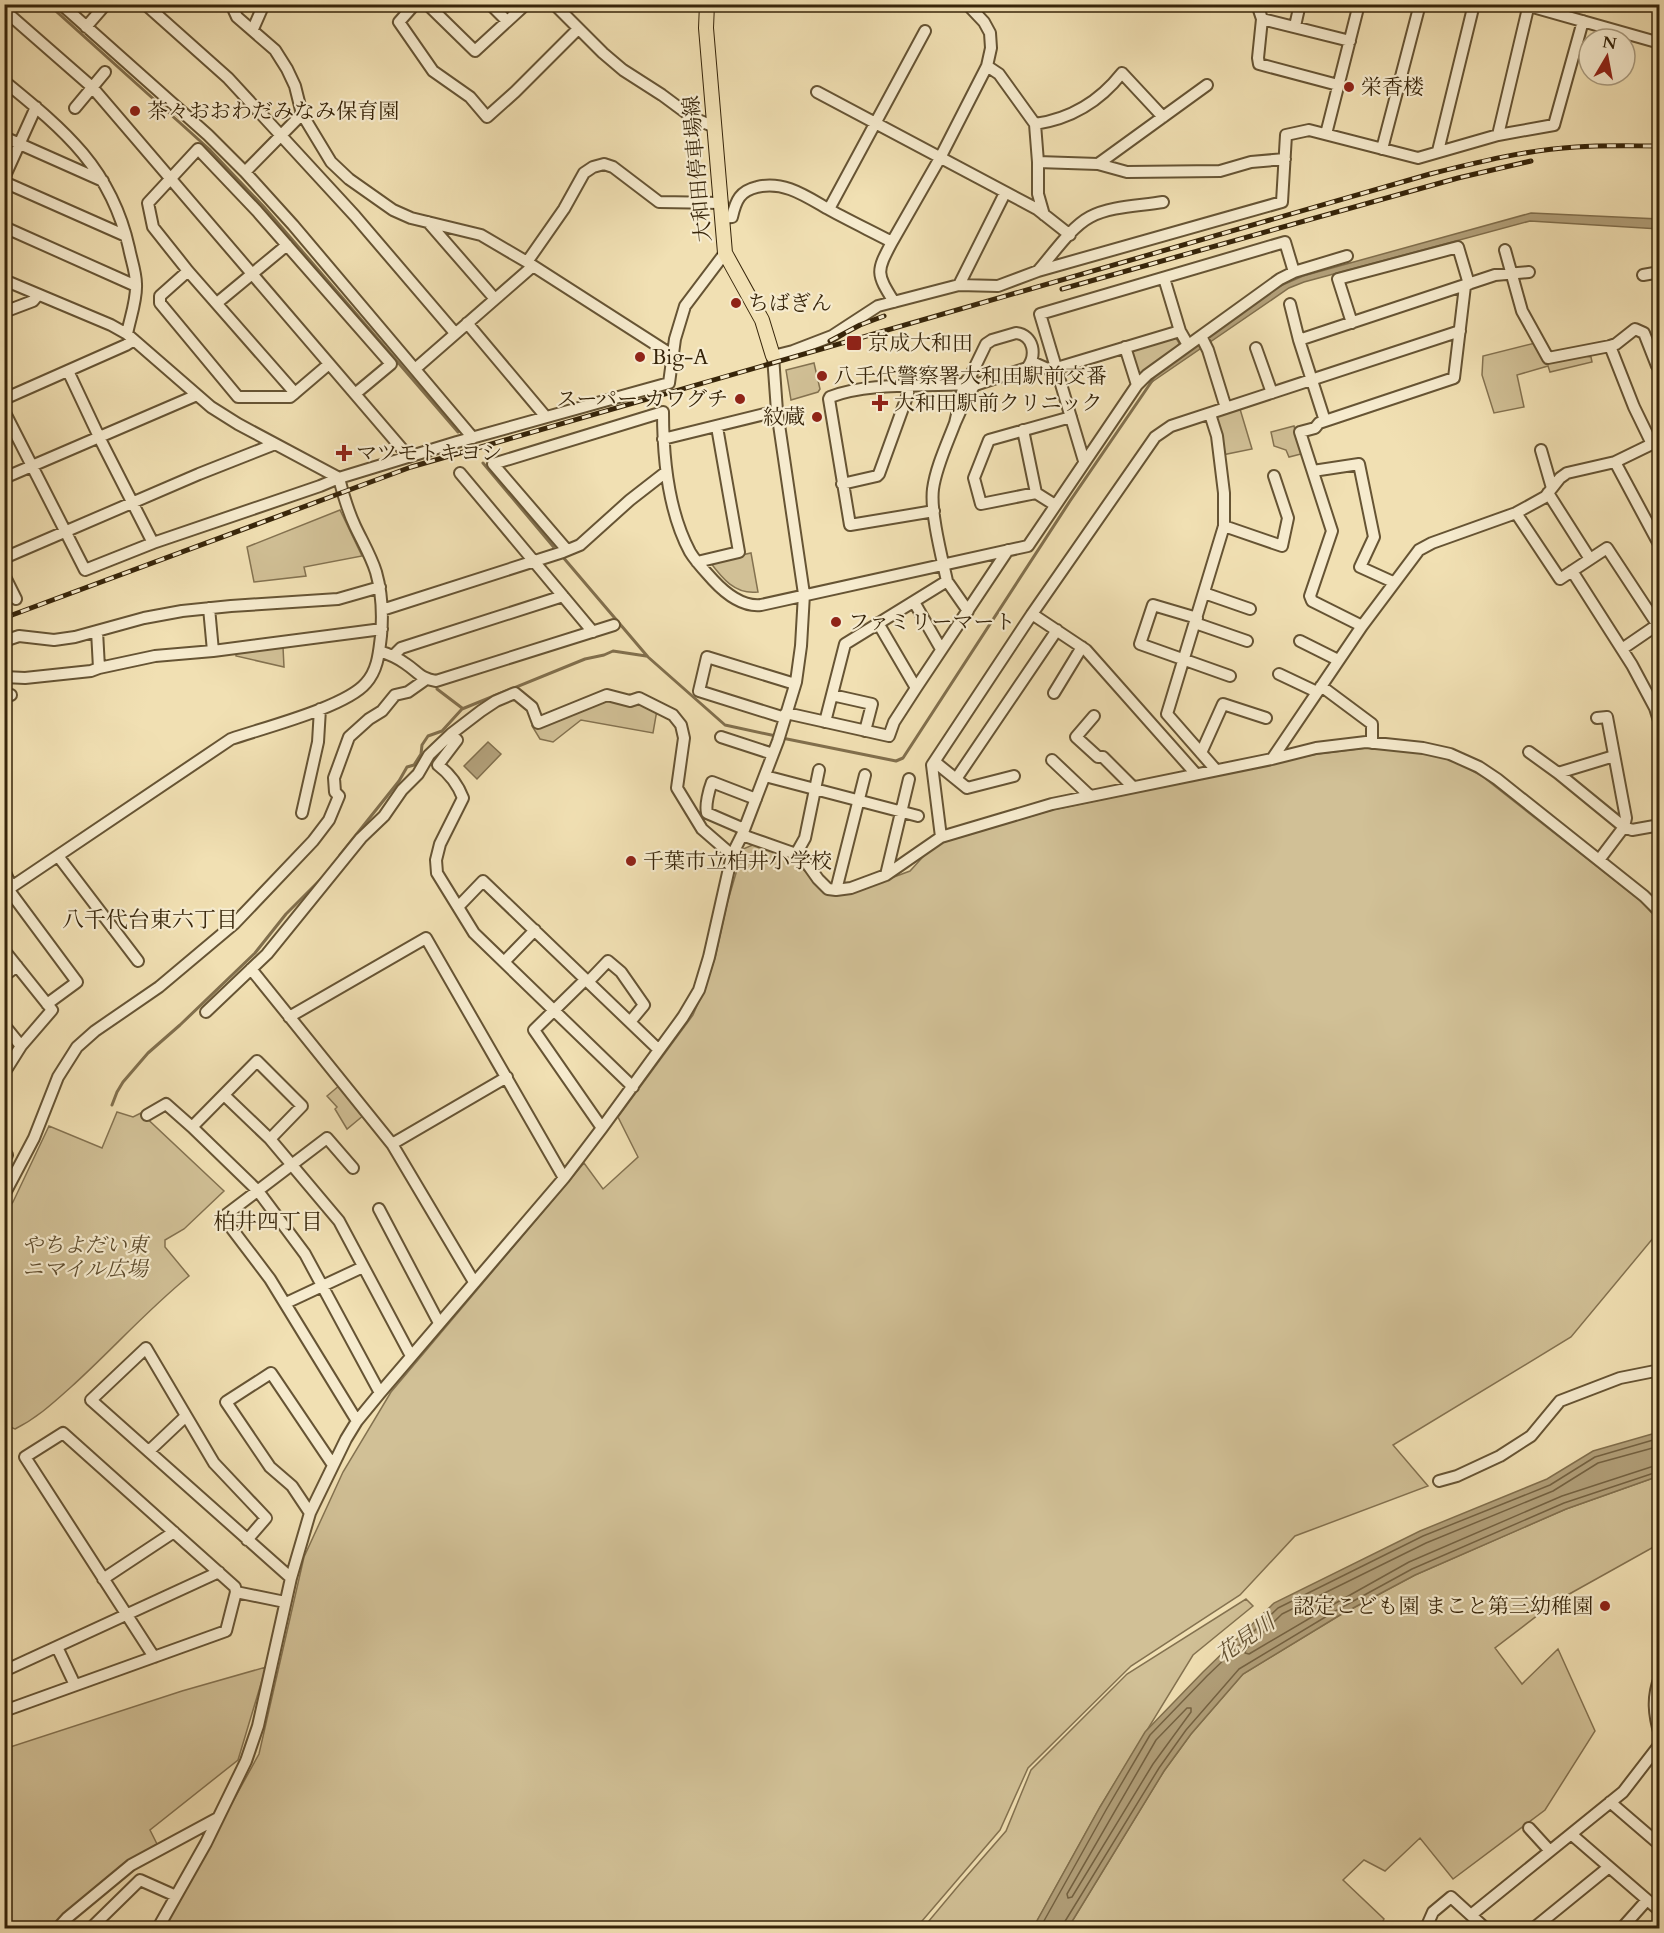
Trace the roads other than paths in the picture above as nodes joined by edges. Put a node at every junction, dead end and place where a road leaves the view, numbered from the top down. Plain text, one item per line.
1 (61, 4) edge
2 (106, 4) edge
3 (145, 4) edge
4 (264, 4) edge
5 (427, 4) edge
6 (490, 4) edge
7 (526, 4) edge
8 (554, 4) edge
9 (707, 4) edge
10 (967, 4) edge
11 (1257, 4) edge
12 (1300, 4) edge
13 (1359, 4) edge
14 (1420, 4) edge
15 (1474, 4) edge
16 (415, 5) edge
17 (1527, 5) edge
18 (231, 6) edge
19 (4, 10) edge
20 (1262, 19) junction
21 (507, 21) junction
22 (1582, 21) junction
23 (1295, 26) junction
24 (86, 27) junction
25 (253, 29) junction
26 (578, 29) junction
27 (924, 31) dead end
28 (1350, 41) junction
29 (1659, 43) edge
30 (987, 66) junction
31 (105, 72) dead end
32 (4, 81) edge
33 (1207, 85) dead end
34 (1338, 85) junction
35 (92, 87) junction
36 (817, 92) dead end
37 (36, 107) junction
38 (75, 108) dead end
39 (302, 114) junction
40 (1163, 117) junction
41 (874, 123) junction
42 (1035, 124) junction
43 (715, 126) junction
44 (1326, 134) junction
45 (1498, 135) junction
46 (4, 137) edge
47 (281, 137) junction
48 (20, 144) junction
49 (1382, 148) junction
50 (1438, 151) junction
51 (940, 158) junction
52 (1285, 159) junction
53 (1038, 162) junction
54 (1098, 164) junction
55 (245, 172) junction
56 (170, 178) junction
57 (4, 180) edge
58 (105, 182) junction
59 (1005, 193) junction
60 (1163, 202) dead end
61 (722, 203) junction
62 (829, 209) junction
63 (1044, 215) junction
64 (722, 218) junction
65 (428, 222) junction
66 (4, 227) edge
67 (1070, 235) junction
68 (126, 236) junction
69 (892, 242) junction
70 (287, 245) junction
71 (1505, 250) dead end
72 (725, 253) junction
73 (1347, 256) dead end
74 (530, 264) junction
75 (188, 271) junction
76 (1038, 271) junction
77 (1294, 272) junction
78 (1528, 272) dead end
79 (1659, 272) edge
80 (1511, 273) junction
81 (252, 274) junction
82 (1643, 275) dead end
83 (1164, 278) junction
84 (4, 280) edge
85 (959, 285) junction
86 (1467, 285) junction
87 (136, 286) junction
88 (38, 295) junction
89 (495, 299) junction
90 (894, 302) junction
91 (217, 303) junction
92 (1290, 304) dead end
93 (4, 312) edge
94 (467, 323) junction
95 (1352, 323) junction
96 (1180, 331) junction
97 (1460, 331) junction
98 (455, 333) junction
99 (130, 337) junction
100 (1202, 338) junction
101 (1299, 340) junction
102 (1188, 345) junction
103 (1610, 346) junction
104 (1125, 347) junction
105 (1256, 348) dead end
106 (672, 355) junction
107 (773, 356) junction
108 (1032, 362) junction
109 (329, 364) junction
110 (1659, 367) edge
111 (1056, 368) junction
112 (415, 369) junction
113 (68, 371) junction
114 (1313, 380) junction
115 (964, 384) junction
116 (1137, 385) junction
117 (909, 387) junction
118 (295, 393) junction
119 (1272, 393) junction
120 (355, 394) junction
121 (197, 395) junction
122 (4, 399) edge
123 (1226, 408) junction
124 (4, 411) edge
125 (777, 411) junction
126 (1210, 414) junction
127 (546, 417) junction
128 (1071, 417) junction
129 (1325, 421) junction
130 (955, 423) junction
131 (717, 427) junction
132 (1023, 430) junction
133 (99, 438) junction
134 (473, 438) junction
135 (663, 439) junction
136 (275, 444) junction
137 (1657, 444) edge
138 (1541, 450) dead end
139 (409, 457) junction
140 (1084, 461) junction
141 (1615, 462) junction
142 (32, 466) junction
143 (1313, 471) junction
144 (666, 472) junction
145 (460, 473) dead end
146 (1274, 476) dead end
147 (4, 478) edge
148 (339, 478) junction
149 (842, 484) junction
150 (1550, 491) junction
151 (1036, 493) junction
152 (132, 502) junction
153 (1055, 505) junction
154 (934, 511) junction
155 (1516, 513) junction
156 (1224, 526) junction
157 (66, 531) junction
158 (153, 543) junction
159 (1659, 546) edge
160 (1008, 550) junction
161 (561, 553) junction
162 (4, 558) edge
163 (1590, 559) junction
164 (534, 561) junction
165 (697, 562) junction
166 (943, 564) junction
167 (1572, 571) junction
168 (4, 575) edge
169 (947, 581) junction
170 (1393, 582) junction
171 (380, 587) junction
172 (1204, 593) junction
173 (804, 594) junction
174 (563, 596) junction
175 (16, 599) dead end
176 (914, 602) junction
177 (208, 608) junction
178 (1250, 609) dead end
179 (382, 610) junction
180 (968, 611) junction
181 (1032, 614) junction
182 (1196, 620) junction
183 (878, 623) junction
184 (1658, 623) edge
185 (614, 625) dead end
186 (1362, 626) junction
187 (382, 629) junction
188 (1057, 630) junction
189 (97, 631) junction
190 (593, 632) junction
191 (4, 641) edge
192 (1247, 641) dead end
193 (1300, 641) dead end
194 (1082, 647) junction
195 (941, 649) junction
196 (1622, 649) junction
197 (213, 651) junction
198 (378, 656) junction
199 (393, 656) junction
200 (1185, 659) junction
201 (1338, 660) junction
202 (99, 668) junction
203 (1279, 674) dead end
204 (1230, 676) dead end
205 (4, 677) edge
206 (425, 680) junction
207 (795, 684) junction
208 (915, 688) junction
209 (1319, 689) junction
210 (1054, 693) dead end
211 (832, 694) junction
212 (320, 709) junction
213 (786, 715) junction
214 (1094, 716) dead end
215 (1266, 718) dead end
216 (1597, 718) dead end
217 (825, 722) junction
218 (1659, 724) edge
219 (865, 731) junction
220 (451, 734) junction
221 (721, 737) dead end
222 (1372, 743) junction
223 (1529, 752) dead end
224 (1201, 753) junction
225 (773, 754) junction
226 (1614, 756) junction
227 (1272, 759) junction
228 (1052, 760) dead end
229 (935, 762) junction
230 (819, 770) dead end
231 (1216, 770) junction
232 (1558, 773) junction
233 (1196, 774) junction
234 (865, 775) dead end
235 (765, 776) junction
236 (1014, 776) dead end
237 (909, 779) dead end
238 (956, 779) junction
239 (1133, 787) junction
240 (815, 789) junction
241 (1090, 796) junction
242 (756, 799) junction
243 (858, 801) junction
244 (900, 812) junction
245 (302, 813) dead end
246 (918, 816) dead end
247 (1659, 825) edge
248 (1624, 827) junction
249 (743, 832) junction
250 (941, 837) junction
251 (796, 854) junction
252 (732, 855) junction
253 (58, 856) junction
254 (1599, 860) junction
255 (4, 870) edge
256 (886, 875) junction
257 (8, 889) edge
258 (836, 890) junction
259 (458, 907) junction
260 (1659, 912) edge
261 (535, 930) junction
262 (4, 950) edge
263 (138, 961) dead end
264 (504, 962) junction
265 (17, 966) junction
266 (250, 969) junction
267 (4, 976) edge
268 (587, 980) junction
269 (47, 1004) junction
270 (554, 1010) junction
271 (206, 1012) dead end
272 (289, 1017) junction
273 (630, 1022) junction
274 (4, 1025) edge
275 (21, 1046) junction
276 (659, 1050) junction
277 (4, 1073) edge
278 (507, 1077) junction
279 (633, 1087) junction
280 (224, 1095) junction
281 (147, 1115) dead end
282 (192, 1127) junction
283 (602, 1128) junction
284 (270, 1138) junction
285 (392, 1144) junction
286 (293, 1164) junction
287 (352, 1168) dead end
288 (564, 1178) junction
289 (258, 1191) junction
290 (4, 1195) edge
291 (379, 1209) dead end
292 (363, 1267) junction
293 (474, 1282) junction
294 (323, 1286) junction
295 (286, 1303) junction
296 (439, 1323) junction
297 (411, 1356) junction
298 (1659, 1370) edge
299 (380, 1393) junction
300 (186, 1416) junction
301 (357, 1421) junction
302 (149, 1452) junction
303 (333, 1465) junction
304 (1439, 1481) dead end
305 (310, 1513) junction
306 (174, 1532) junction
307 (247, 1540) junction
308 (219, 1572) junction
309 (291, 1578) junction
310 (103, 1579) junction
311 (236, 1592) junction
312 (285, 1602) junction
313 (127, 1615) junction
314 (57, 1647) junction
315 (154, 1657) junction
316 (4, 1671) edge
317 (1659, 1677) edge
318 (75, 1685) junction
319 (4, 1711) edge
320 (1659, 1735) edge
321 (1659, 1744) edge
322 (1610, 1802) junction
323 (218, 1818) junction
324 (1529, 1828) dead end
325 (1571, 1834) junction
326 (1659, 1845) edge
327 (1550, 1851) junction
328 (1609, 1867) junction
329 (176, 1896) junction
330 (1647, 1900) junction
331 (1659, 1911) edge
332 (1471, 1915) junction
333 (58, 1929) edge
334 (91, 1929) edge
335 (158, 1929) edge
336 (1426, 1929) edge
337 (1485, 1929) edge
338 (1534, 1929) edge
339 (1622, 1929) edge

1 - 24 street
2 - 24 street
3 - 47 street
4 - 25 street
5 - 21 street
6 - 21 street
7 - 21 street
8 - 26 street
9 - 43 main road, 大和田停車場線
10 - 30 street
11 - 20 street
12 - 23 street
13 - 28 street
14 - 49 street
15 - 50 street
16 - 26 street
17 - 22 street
17 - 45 street
18 - 25 street
19 - 35 street
20 - 23 street
20 - 34 street
22 - 29 street
22 - 45 street
23 - 28 street
24 - 55 street
25 - 39 street
26 - 43 street
27 - 41 street
28 - 34 street
30 - 42 street
30 - 51 street
31 - 35 street
32 - 37 street
33 - 40 street
34 - 44 street
35 - 38 street
35 - 56 street
36 - 41 street
37 - 48 street
37 - 58 street
39 - 47 street
39 - 65 street
40 - 42 street
40 - 54 street
41 - 51 street
41 - 62 street
42 - 53 street
43 - 61 main road, 大和田停車場線
44 - 49 street
44 - 52 street
45 - 50 street
46 - 48 street
47 - 55 street
47 - 98 street
48 - 57 street
48 - 58 street
49 - 50 street
51 - 59 street
51 - 69 street
52 - 54 street
52 - 76 street
53 - 54 street
53 - 63 street
55 - 112 street
56 - 70 street
56 - 75 street
56 - 81 street
57 - 68 street
58 - 68 street
59 - 63 street
59 - 85 street
60 - 67 street
61 - 64 main road, 大和田停車場線
61 - 74 street
62 - 64 street
62 - 69 street
63 - 67 street
64 - 72 main road, 大和田停車場線
65 - 74 street
65 - 89 street
66 - 87 street
67 - 76 street
68 - 87 street
69 - 90 street
70 - 81 street
70 - 120 street
71 - 80 street
72 - 106 street
72 - 107 main road, 大和田停車場線
73 - 77 street
74 - 89 street
74 - 106 street
75 - 91 street
75 - 118 street
76 - 85 street
77 - 83 street
77 - 100 street
78 - 80 street
79 - 82 street
80 - 86 street
80 - 103 street
81 - 91 street
81 - 109 street
83 - 96 street
83 - 111 street
84 - 88 street
85 - 90 street
86 - 95 street
86 - 95 street
86 - 97 street
87 - 99 street
88 - 93 street
88 - 99 street
89 - 94 street
90 - 107 street
91 - 118 street
92 - 101 street
94 - 98 street
94 - 127 street
95 - 101 street
96 - 102 street
96 - 104 street
97 - 114 street
97 - 129 street
98 - 112 street
99 - 113 street
99 - 121 street
100 - 102 street
100 - 123 street
101 - 114 street
102 - 116 street
103 - 110 street
103 - 137 street
104 - 111 street
104 - 116 street
105 - 119 street
106 - 127 street
107 - 125 street
108 - 111 street
108 - 115 street
108 - 130 street
109 - 118 street
109 - 120 street
111 - 128 street
112 - 134 street
113 - 122 street
113 - 133 street
114 - 119 street
114 - 129 street
115 - 117 street
115 - 130 street
116 - 140 street
117 - 149 street
117 - 149 street
119 - 123 street
120 - 139 street
121 - 133 street
121 - 136 street
123 - 126 street
124 - 142 street
125 - 131 street
125 - 173 street
126 - 156 street
126 - 181 street
127 - 134 street
128 - 132 street
128 - 140 street
129 - 143 street
130 - 154 street
131 - 135 street
131 - 165 street
132 - 151 street
132 - 151 street
133 - 142 street
133 - 152 street
134 - 139 street
135 - 144 street
135 - 161 street
136 - 148 street
136 - 152 street
137 - 141 street
138 - 150 street
139 - 148 street
140 - 153 street
141 - 150 street
141 - 159 street
142 - 147 street
142 - 157 street
143 - 170 street
143 - 186 street
144 - 161 street
144 - 165 street
145 - 164 street
146 - 156 street
148 - 158 street
148 - 171 street
149 - 154 street
150 - 155 street
150 - 163 street
151 - 153 street
152 - 157 street
152 - 158 street
153 - 160 street
154 - 166 street
155 - 167 street
155 - 170 street
156 - 172 street
157 - 158 street
157 - 162 street
160 - 166 street
160 - 180 street
161 - 164 street
163 - 167 street
163 - 184 street
164 - 174 street
164 - 179 street
165 - 173 street
166 - 169 street
166 - 173 street
167 - 196 street
168 - 175 street
169 - 176 street
169 - 180 street
170 - 186 street
171 - 177 street
171 - 179 street
172 - 178 street
172 - 182 street
173 - 207 street
174 - 190 street
174 - 199 street
176 - 183 street
176 - 195 street
177 - 189 street
177 - 197 street
179 - 187 street
180 - 195 street
181 - 188 street
181 - 229 street
182 - 192 street
182 - 200 street
182 - 200 street
183 - 208 street
183 - 211 street
184 - 196 street
185 - 190 street
186 - 201 street
187 - 197 street
187 - 198 street
188 - 194 street
188 - 238 street
189 - 191 street
189 - 202 street
190 - 206 street
193 - 201 street
194 - 210 street
194 - 233 street
195 - 208 street
196 - 218 street
197 - 202 street
198 - 199 street
198 - 212 street
199 - 206 street
200 - 204 street
200 - 224 street
201 - 209 street
202 - 205 street
203 - 209 street
206 - 290 street
207 - 213 street
207 - 213 street
208 - 219 street
209 - 222 street
209 - 227 street
211 - 217 street
211 - 219 street
212 - 245 street
212 - 253 street
213 - 217 street
213 - 225 street
214 - 239 street
215 - 224 street
216 - 226 street
217 - 219 street
220 - 252 street
220 - 259 street
220 - 266 street
221 - 225 street
222 - 227 street
222 - 254 street
223 - 232 street
224 - 231 street
225 - 235 street
226 - 232 street
226 - 248 street
227 - 231 street
228 - 241 street
229 - 238 street
229 - 250 street
230 - 240 street
231 - 233 street
232 - 248 street
233 - 239 street
234 - 243 street
235 - 240 street
235 - 242 street
236 - 238 street
237 - 244 street
239 - 241 street
240 - 243 street
240 - 251 street
241 - 250 street
242 - 249 street
242 - 249 street
243 - 244 street
243 - 258 street
244 - 246 street
244 - 256 street
247 - 248 street
248 - 254 street
249 - 251 street
249 - 252 street
250 - 256 street
251 - 258 street
252 - 276 street
253 - 257 street
253 - 263 street
254 - 260 street
255 - 257 street
256 - 258 street
257 - 269 street
259 - 261 street
259 - 264 street
261 - 264 street
261 - 268 street
262 - 265 street
264 - 270 street
265 - 267 street
265 - 269 street
266 - 271 street
266 - 272 street
268 - 270 street
268 - 273 street
268 - 273 street
269 - 275 street
270 - 279 street
270 - 283 street
272 - 278 street
272 - 285 street
273 - 276 street
274 - 275 street
275 - 277 street
276 - 279 street
278 - 285 street
278 - 288 street
279 - 283 street
280 - 282 street
280 - 284 street
280 - 284 street
281 - 282 street
282 - 289 street
283 - 288 street
284 - 286 street
285 - 293 street
286 - 287 street
286 - 289 street
286 - 292 street
288 - 293 street
289 - 294 street
289 - 295 street
291 - 296 street
292 - 294 street
292 - 297 street
293 - 296 street
294 - 295 street
294 - 299 street
295 - 301 street
296 - 297 street
297 - 299 street
298 - 304 street
299 - 301 street
300 - 302 street
300 - 302 street
300 - 307 street
301 - 303 street
302 - 307 street
303 - 305 street
303 - 305 street
305 - 309 street
306 - 308 street
306 - 310 street
306 - 310 street
307 - 309 street
308 - 311 street
308 - 313 street
309 - 312 street
310 - 313 street
311 - 312 street
311 - 315 street
312 - 323 street
313 - 314 street
313 - 315 street
314 - 316 street
314 - 318 street
315 - 318 street
317 - 320 street
318 - 319 street
321 - 322 street
322 - 325 street
322 - 326 street
323 - 329 street
323 - 333 street
324 - 327 street
325 - 327 street
325 - 328 street
327 - 332 street
328 - 330 street
328 - 338 street
329 - 334 street
329 - 335 street
330 - 331 street
330 - 339 street
332 - 336 street
332 - 337 street

